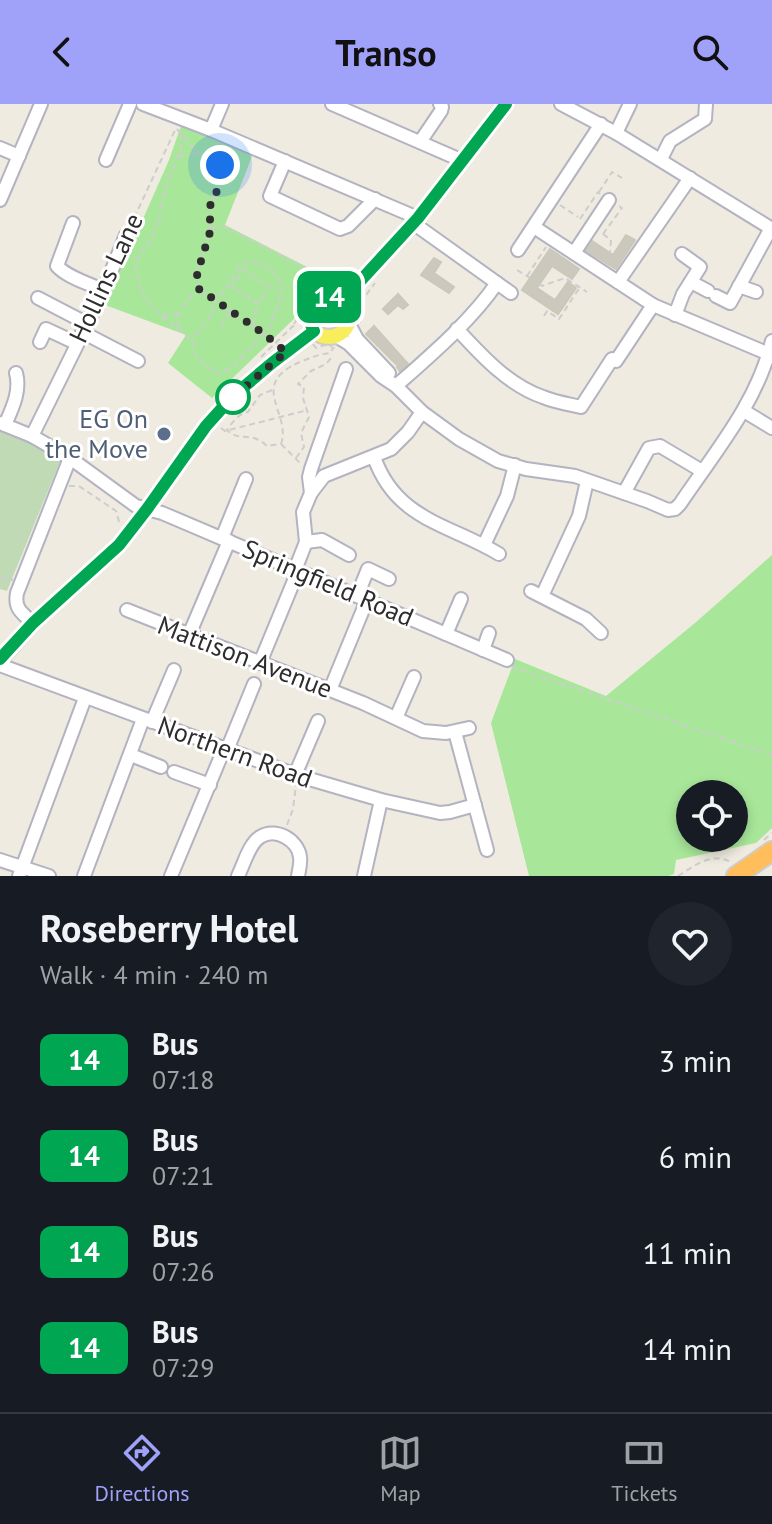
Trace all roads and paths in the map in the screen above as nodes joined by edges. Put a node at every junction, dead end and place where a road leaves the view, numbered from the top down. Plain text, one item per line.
1 (41, 104) edge
2 (130, 104) edge
3 (143, 104) edge
4 (222, 104) edge
5 (332, 104) edge
6 (440, 104) edge
7 (506, 104) edge
8 (561, 104) edge
9 (630, 104) edge
10 (706, 104) edge
11 (178, 124) junction
12 (601, 124) junction
13 (211, 130) junction
14 (616, 133) junction
15 (181, 135) junction
16 (420, 142) junction
17 (0, 148) edge
18 (198, 153) junction
19 (19, 156) junction
20 (178, 158) junction
21 (661, 159) junction
22 (106, 160) dead end
23 (285, 161) junction
24 (463, 161) junction
25 (622, 178) dead end
26 (690, 178) junction
27 (257, 190) dead end
28 (270, 196) junction
29 (604, 196) joint
30 (375, 199) junction
31 (0, 200) edge
32 (416, 221) junction
33 (73, 223) dead end
34 (534, 227) junction
35 (772, 228) edge
36 (210, 229) junction
37 (126, 235) joint
38 (552, 239) junction
39 (518, 250) dead end
40 (574, 253) junction
41 (682, 254) dead end
42 (517, 270) dead end
43 (618, 282) junction
44 (691, 282) junction
45 (375, 283) dead end
46 (497, 283) junction
47 (539, 284) dead end
48 (739, 286) junction
49 (580, 287) junction
50 (199, 289) junction
51 (104, 291) junction
52 (587, 292) dead end
53 (756, 292) dead end
54 (511, 293) dead end
55 (38, 298) dead end
56 (215, 299) junction
57 (341, 302) junction
58 (258, 304) junction
59 (653, 305) junction
60 (231, 311) junction
61 (181, 312) junction
62 (160, 315) junction
63 (675, 315) junction
64 (544, 316) dead end
65 (559, 319) junction
66 (558, 325) dead end
67 (221, 326) dead end
68 (252, 326) junction
69 (293, 326) dead end
70 (177, 328) junction
71 (457, 329) junction
72 (314, 331) junction
73 (81, 333) junction
74 (263, 333) junction
75 (346, 333) junction
76 (192, 340) junction
77 (40, 342) dead end
78 (770, 347) edge
79 (286, 352) junction
80 (330, 353) junction
81 (138, 361) dead end
82 (346, 369) dead end
83 (16, 373) dead end
84 (396, 386) junction
85 (304, 387) junction
86 (273, 390) junction
87 (312, 391) dead end
88 (308, 410) junction
89 (744, 411) junction
90 (422, 412) junction
91 (278, 416) junction
92 (210, 421) junction
93 (3, 424) edge
94 (772, 428) edge
95 (227, 430) junction
96 (32, 436) junction
97 (281, 444) junction
98 (374, 457) junction
99 (70, 458) junction
100 (296, 458) junction
101 (515, 465) junction
102 (311, 469) junction
103 (702, 471) junction
104 (581, 478) junction
105 (246, 479) dead end
106 (311, 493) junction
107 (624, 493) junction
108 (55, 498) junction
109 (147, 509) junction
110 (120, 525) dead end
111 (305, 538) junction
112 (225, 539) junction
113 (484, 545) junction
114 (499, 554) dead end
115 (359, 561) junction
116 (297, 570) junction
117 (389, 579) dead end
118 (362, 598) junction
119 (441, 604) dead end
120 (127, 610) dead end
121 (33, 623) junction
122 (489, 633) dead end
123 (601, 633) dead end
124 (446, 634) junction
125 (189, 635) junction
126 (483, 650) junction
127 (507, 660) joint
128 (0, 662) edge
129 (260, 663) junction
130 (174, 670) dead end
131 (414, 677) dead end
132 (254, 684) dead end
133 (330, 690) junction
134 (85, 698) junction
135 (396, 718) junction
136 (148, 721) junction
137 (318, 721) dead end
138 (226, 749) junction
139 (131, 755) junction
140 (772, 755) edge
141 (297, 776) junction
142 (210, 785) junction
143 (381, 800) junction
144 (475, 805) junction
145 (772, 833) edge
146 (284, 835) junction
147 (765, 849) edge
148 (487, 850) dead end
149 (0, 860) edge
150 (21, 871) edge
151 (736, 871) edge
152 (49, 876) edge
153 (84, 876) edge
154 (171, 876) edge
155 (238, 876) edge
156 (298, 876) edge
157 (364, 876) edge
158 (678, 876) edge

1 - 19 street
2 - 22 street
3 - 11 street
4 - 13 street
5 - 16 street
6 - 16 street
7 - 24 main road
8 - 12 street
9 - 14 street
10 - 21 street
11 - 13 street
11 - 15 path
11 - 37 path, Hollins Lane
12 - 14 street
12 - 34 street
13 - 23 street
14 - 21 street
15 - 18 path
15 - 20 path
16 - 24 street
17 - 19 street
18 - 20 path
18 - 36 path
19 - 31 street
20 - 62 path
21 - 26 street
23 - 28 street
23 - 30 street
24 - 32 main road
25 - 29 path
26 - 35 street
26 - 43 street
27 - 28 street
28 - 30 street
29 - 40 street
30 - 32 street
32 - 46 street
32 - 57 main road
33 - 51 street
34 - 38 street
34 - 39 street
35 - 48 street
36 - 50 path
36 - 69 path
37 - 51 street, Hollins Lane
38 - 40 street
38 - 42 path
40 - 43 street
41 - 44 street
43 - 59 street
44 - 48 street
44 - 63 street
45 - 75 path
46 - 54 street
46 - 71 street
47 - 49 path
48 - 53 street
49 - 52 path
49 - 65 path
50 - 56 path
50 - 61 path
51 - 73 street, Hollins Lane
55 - 73 street
56 - 60 path
56 - 74 path
56 - 76 path
57 - 72 main road
57 - 75 main road
58 - 58 path
58 - 68 path
59 - 63 street
59 - 71 street
60 - 67 path
60 - 68 path
61 - 62 path
61 - 70 path
62 - 70 path
63 - 78 street
64 - 65 path
65 - 66 path
68 - 74 path
70 - 76 path
71 - 84 street
72 - 75 main road
72 - 79 main road
73 - 77 street
73 - 81 street
73 - 96 street, Hollins Lane
74 - 76 path
74 - 79 path
75 - 80 path
75 - 84 street
78 - 89 street
79 - 92 main road
80 - 85 path
80 - 86 path
82 - 102 street
83 - 93 street
84 - 90 street
85 - 87 path
85 - 88 path
86 - 91 path
86 - 95 path
88 - 91 path
88 - 100 path
89 - 94 street
89 - 103 street
90 - 98 street
90 - 101 street
91 - 95 path
91 - 97 path
92 - 95 path
92 - 109 main road
93 - 96 street, Springfield Road
95 - 97 path
96 - 99 street, Springfield Road
97 - 100 path
98 - 106 street
98 - 113 street
99 - 108 street
99 - 109 street, Springfield Road
100 - 102 path
101 - 104 street
101 - 113 street
102 - 106 street
103 - 107 street
103 - 107 street
104 - 107 street
104 - 123 street
105 - 112 street
106 - 111 street
108 - 110 path
108 - 121 street
109 - 112 street, Springfield Road
109 - 121 main road
111 - 115 street
111 - 116 street
112 - 116 street, Springfield Road
112 - 125 street
113 - 114 street
115 - 117 street
115 - 118 street
116 - 118 street, Springfield Road
116 - 129 street
118 - 124 street, Springfield Road
118 - 133 street
119 - 124 street
120 - 125 street, Mattison Avenue
121 - 128 main road
122 - 126 street
124 - 126 street, Springfield Road
125 - 129 street, Mattison Avenue
126 - 127 street, Springfield Road
127 - 140 path
128 - 134 street, Northern Road
129 - 133 street, Mattison Avenue
130 - 136 street
131 - 135 street
132 - 138 street
133 - 135 street, Mattison Avenue
134 - 136 street, Northern Road
134 - 150 street
135 - 144 street, Mattison Avenue
136 - 138 street, Northern Road
136 - 139 street
137 - 141 street
138 - 141 street, Northern Road
138 - 142 street
139 - 142 street
139 - 153 street
141 - 143 street, Northern Road
141 - 146 path
142 - 154 street
143 - 144 street, Northern Road
143 - 157 street
144 - 148 street
145 - 147 path
146 - 155 street
146 - 156 street
147 - 151 highway
149 - 150 street
150 - 152 street
151 - 158 path

